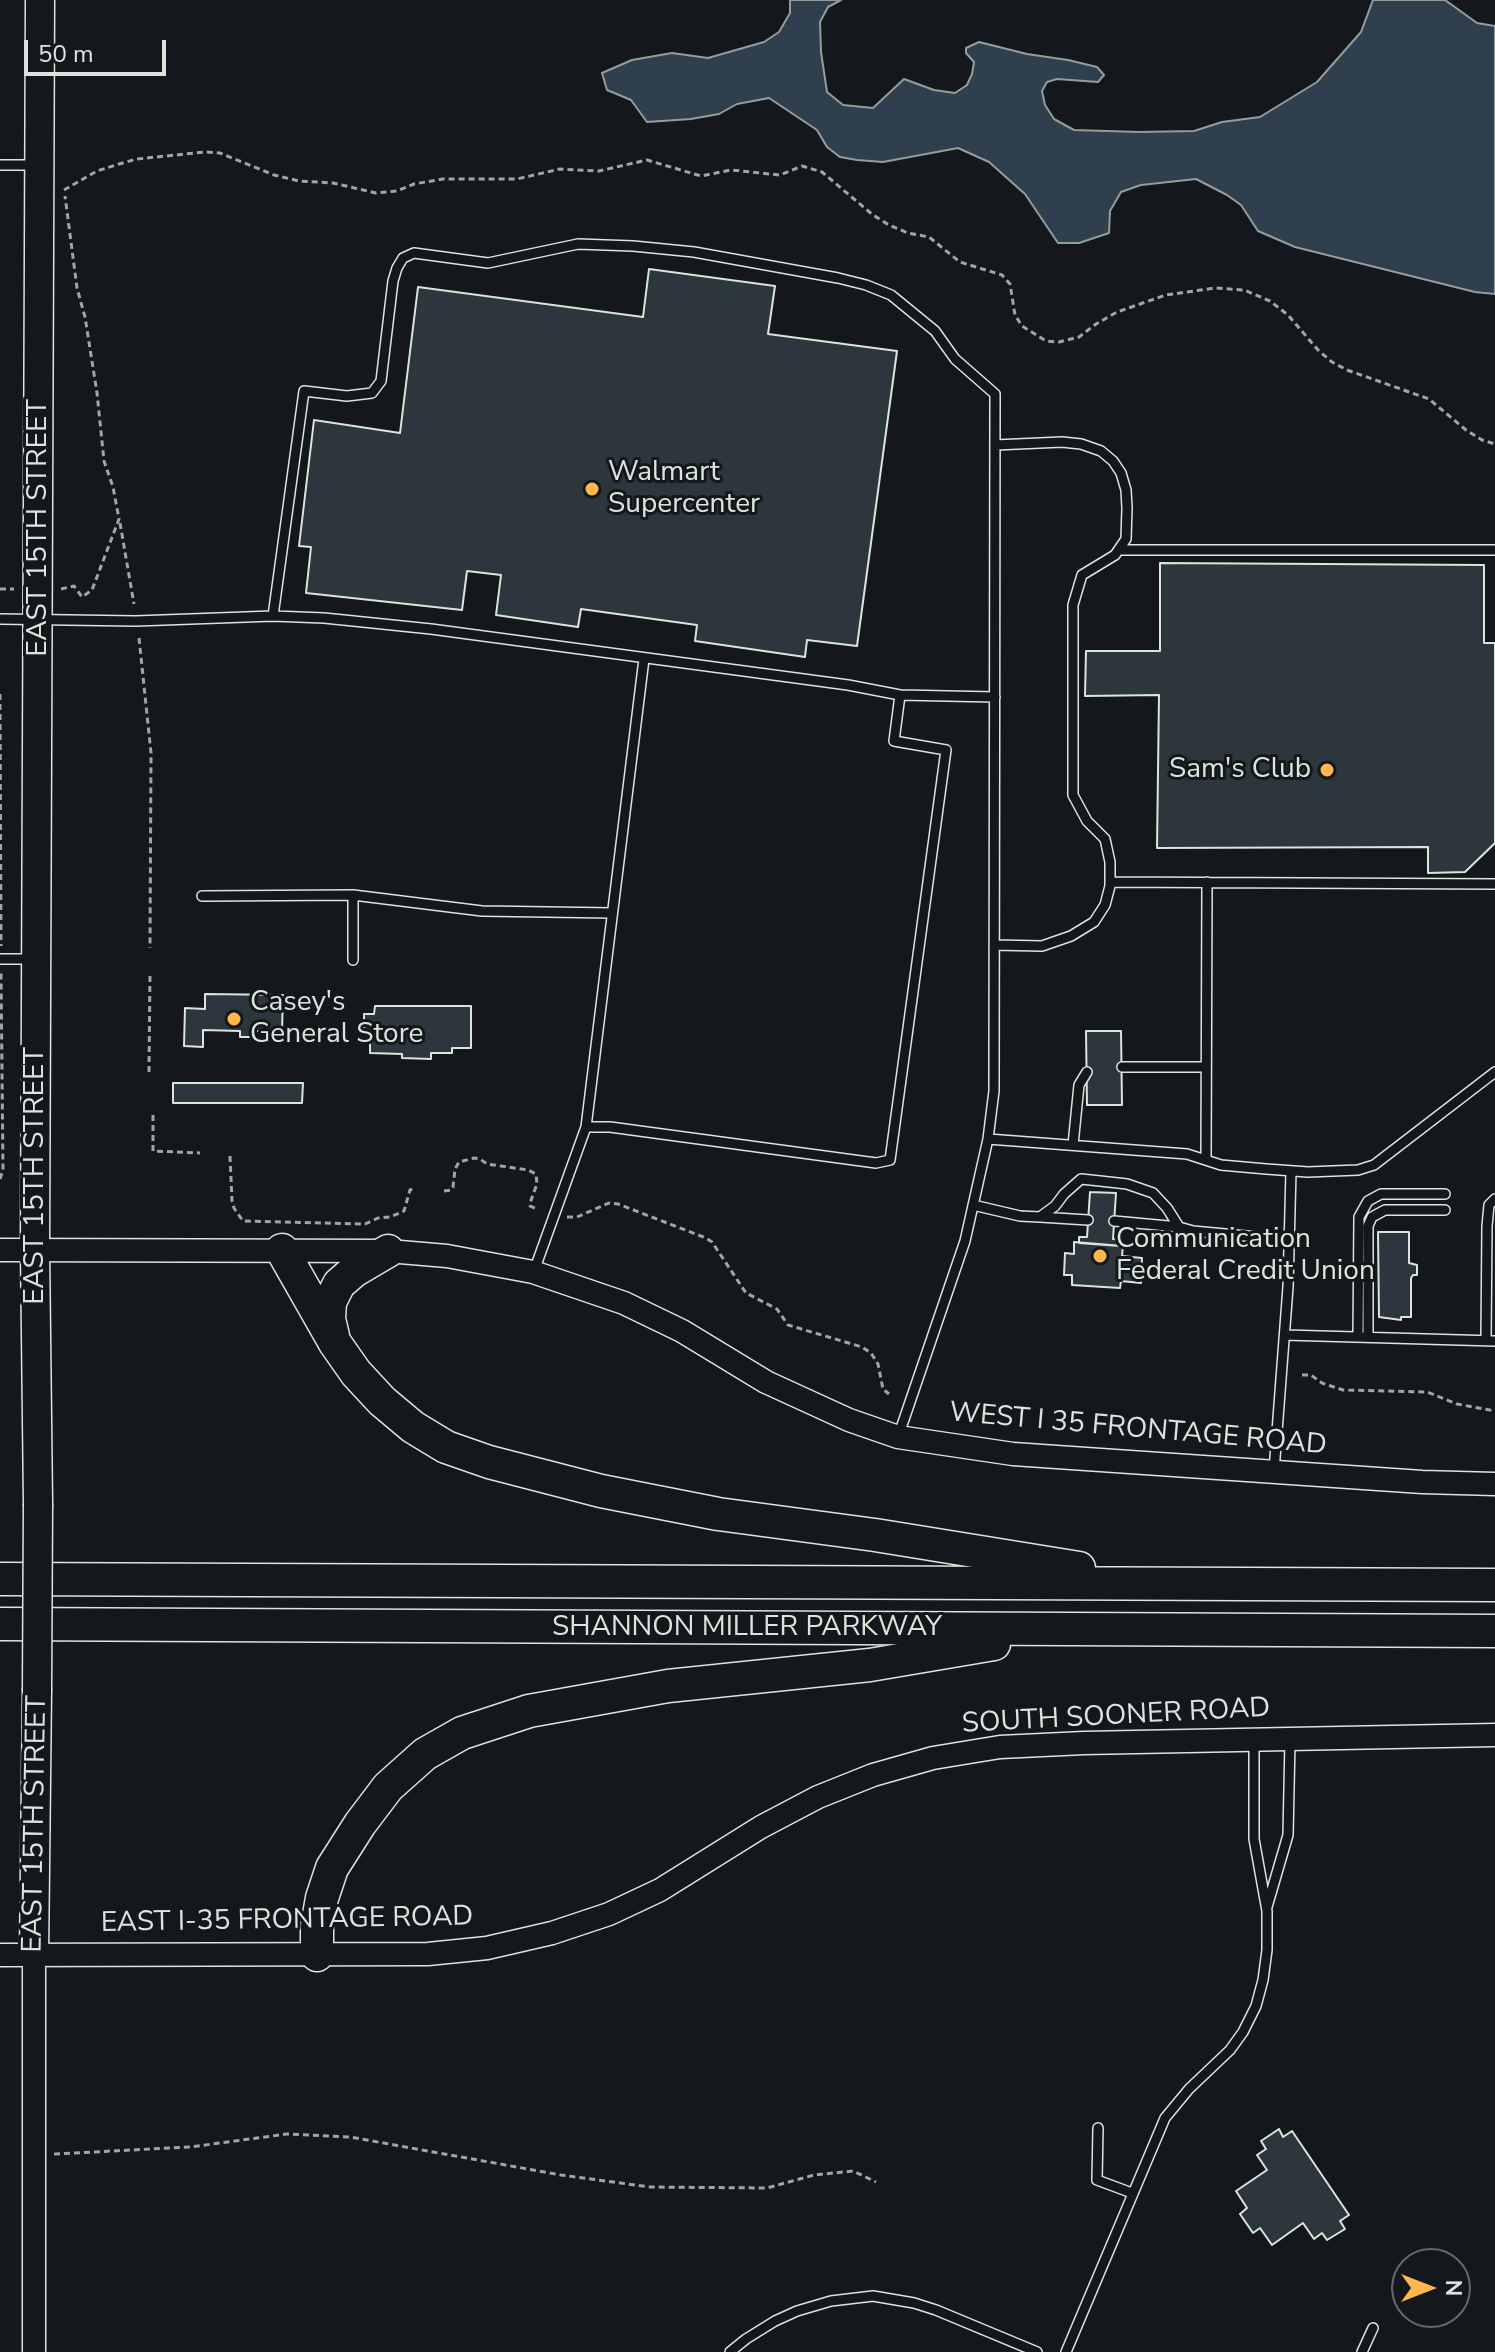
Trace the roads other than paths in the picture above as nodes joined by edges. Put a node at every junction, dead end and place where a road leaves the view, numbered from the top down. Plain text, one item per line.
1 (40, 0) edge
2 (0, 165) edge
3 (40, 165) junction
4 (995, 445) junction
5 (1119, 550) junction
6 (1495, 550) edge
7 (273, 616) junction
8 (0, 619) edge
9 (39, 619) junction
10 (644, 659) junction
11 (900, 695) junction
12 (995, 697) junction
13 (1110, 882) junction
14 (1207, 882) junction
15 (1495, 884) edge
16 (353, 895) junction
17 (202, 896) dead end
18 (612, 913) junction
19 (994, 945) junction
20 (0, 959) edge
21 (37, 959) junction
22 (353, 960) dead end
23 (1122, 1067) dead end
24 (1206, 1067) junction
25 (1087, 1072) dead end
26 (1495, 1072) edge
27 (586, 1127) junction
28 (988, 1139) junction
29 (1073, 1145) junction
30 (1206, 1160) junction
31 (1291, 1171) junction
32 (1445, 1194) dead end
33 (1495, 1199) edge
34 (973, 1205) junction
35 (1445, 1210) dead end
36 (1040, 1217) junction
37 (1088, 1220) dead end
38 (1114, 1221) dead end
39 (1179, 1227) junction
40 (1289, 1240) junction
41 (0, 1250) edge
42 (35, 1250) junction
43 (282, 1250) junction
44 (388, 1251) junction
45 (533, 1272) junction
46 (1285, 1335) junction
47 (1363, 1337) junction
48 (1490, 1340) edge
49 (335, 1343) junction
50 (898, 1437) junction
51 (1274, 1471) junction
52 (1495, 1484) edge
53 (0, 1579) edge
54 (1181, 1584) junction
55 (1495, 1585) edge
56 (0, 1624) edge
57 (1080, 1629) junction
58 (1495, 1631) edge
59 (1495, 1735) edge
60 (1290, 1739) junction
61 (1254, 1740) junction
62 (713, 1856) joint
63 (1267, 1911) junction
64 (0, 1955) edge
65 (34, 1955) junction
66 (317, 1955) junction
67 (1098, 2128) dead end
68 (1132, 2193) junction
69 (1373, 2328) dead end
70 (34, 2352) edge
71 (730, 2352) edge
72 (1037, 2352) edge
73 (1066, 2352) edge
74 (1362, 2352) edge

1 - 3 main road, EAST 15TH STREET
2 - 3 lane
3 - 9 main road, EAST 15TH STREET
4 - 5 lane
4 - 7 lane
4 - 12 lane
5 - 6 lane
5 - 13 lane
7 - 9 lane
7 - 10 lane
8 - 9 lane
9 - 21 main road, EAST 15TH STREET
10 - 11 lane
10 - 18 lane
11 - 12 lane
11 - 27 lane
12 - 19 lane
13 - 14 lane
13 - 19 lane
14 - 15 lane
14 - 24 lane
16 - 17 lane
16 - 18 lane
16 - 22 lane
18 - 27 lane
19 - 28 lane
20 - 21 lane
21 - 42 main road, EAST 15TH STREET
23 - 24 lane
24 - 30 lane
25 - 29 lane
26 - 31 lane
27 - 45 lane
28 - 29 lane
28 - 34 lane
29 - 30 lane
30 - 31 lane
31 - 40 lane
32 - 47 lane
33 - 48 lane
34 - 36 lane
34 - 50 lane
35 - 47 lane
36 - 37 lane
36 - 39 lane
38 - 39 lane
39 - 40 lane
40 - 46 lane
41 - 42 street, WEST I 35 FRONTAGE ROAD
42 - 43 street, WEST I 35 FRONTAGE ROAD
42 - 65 main road, EAST 15TH STREET, bridge
43 - 44 street, WEST I 35 FRONTAGE ROAD
43 - 49 highway
44 - 45 street, WEST I 35 FRONTAGE ROAD
44 - 49 highway
45 - 50 street, WEST I 35 FRONTAGE ROAD
46 - 47 lane
46 - 51 lane
47 - 48 lane
49 - 54 highway
50 - 51 street, WEST I 35 FRONTAGE ROAD
51 - 52 street, WEST I 35 FRONTAGE ROAD
53 - 54 highway, SHANNON MILLER PARKWAY
54 - 55 highway, SHANNON MILLER PARKWAY
56 - 57 highway, SHANNON MILLER PARKWAY
57 - 58 highway, SHANNON MILLER PARKWAY
57 - 66 highway
59 - 60 street, SOUTH SOONER ROAD
60 - 61 street, SOUTH SOONER ROAD
60 - 63 lane
61 - 62 street, SOUTH SOONER ROAD
61 - 63 lane
62 - 66 street, EAST I-35 FRONTAGE ROAD
63 - 68 lane
64 - 65 street, EAST I-35 FRONTAGE ROAD
65 - 66 street, EAST I-35 FRONTAGE ROAD
65 - 70 street, EAST 15TH STREET
67 - 68 lane
68 - 73 lane
69 - 74 lane
71 - 72 lane

